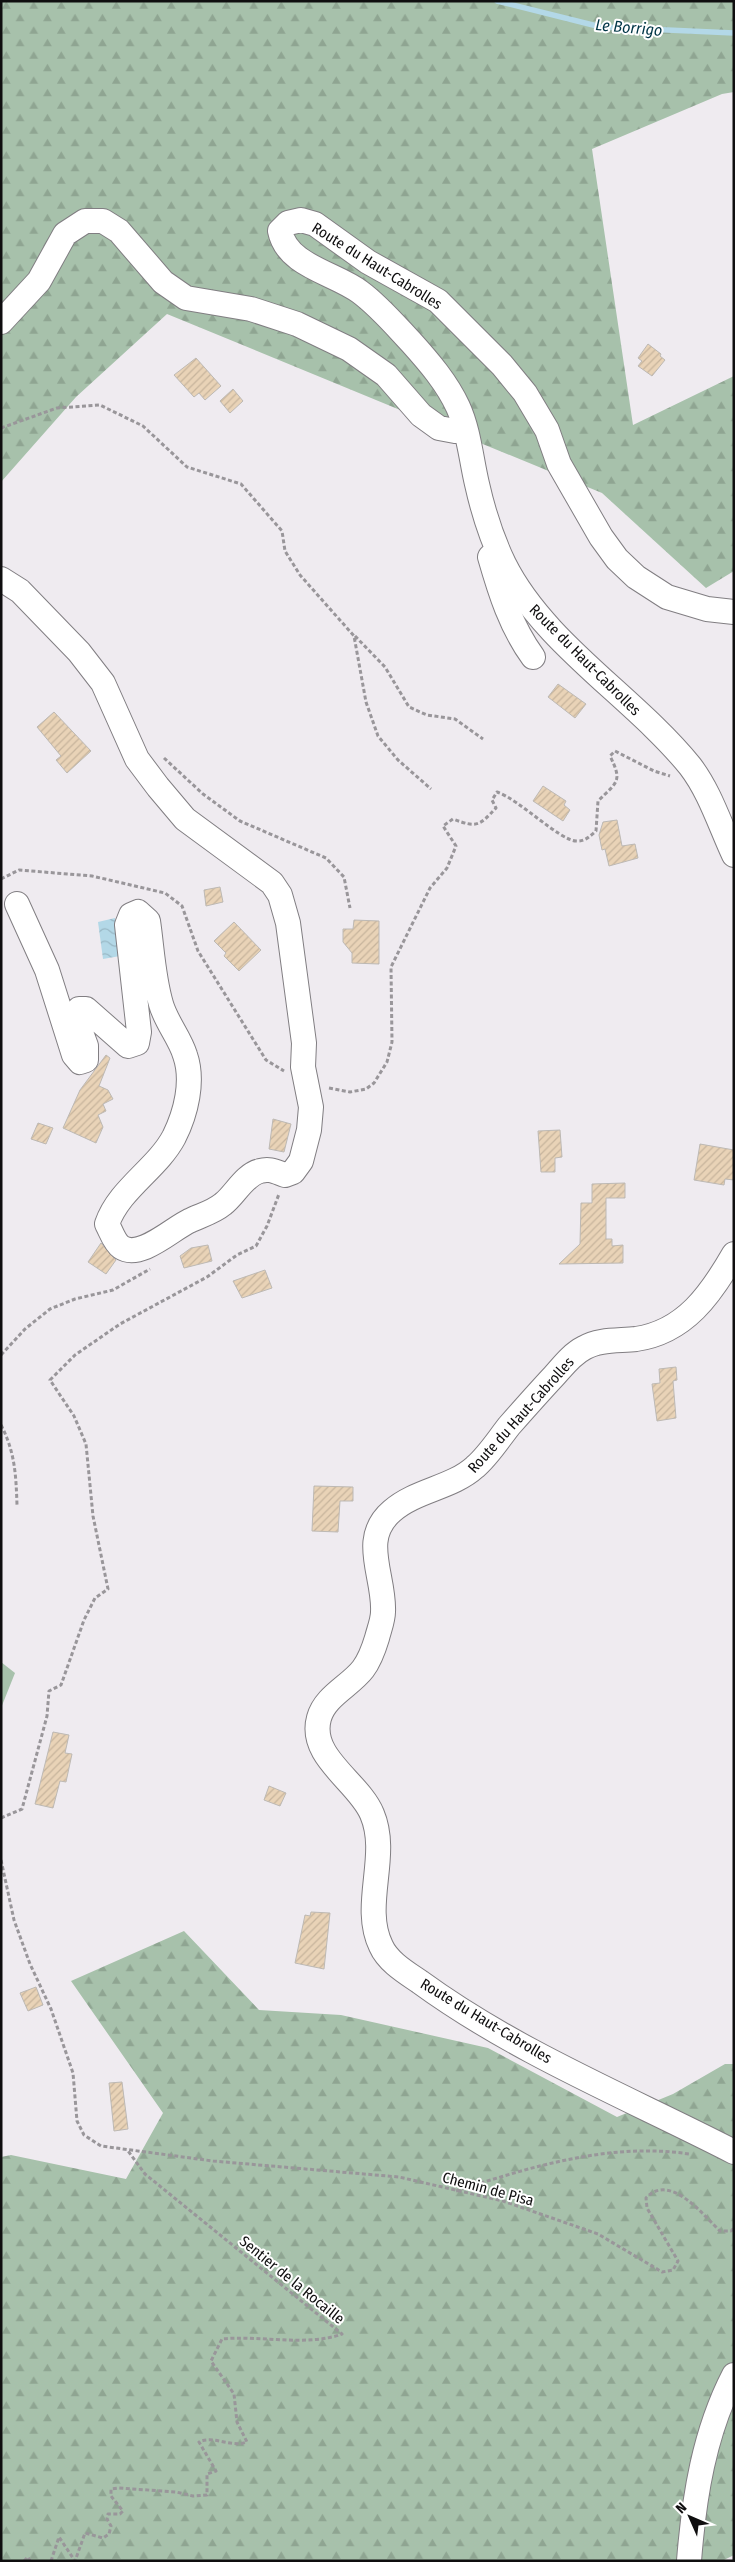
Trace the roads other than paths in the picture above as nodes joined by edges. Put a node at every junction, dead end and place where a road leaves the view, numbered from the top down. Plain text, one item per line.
1 (1, 322) edge
2 (465, 429) junction
3 (496, 543) junction
4 (1, 580) edge
5 (734, 612) edge
6 (533, 657) dead end
7 (734, 856) edge
8 (17, 904) dead end
9 (734, 1254) edge
10 (734, 2152) edge
11 (734, 2376) edge
12 (689, 2561) edge

1 - 2 street
2 - 3 street, Route du Haut-Cabrolles
2 - 5 street, Route du Haut-Cabrolles
3 - 6 street
3 - 7 street, Route du Haut-Cabrolles
4 - 8 street
9 - 10 street, Route du Haut-Cabrolles
11 - 12 street

